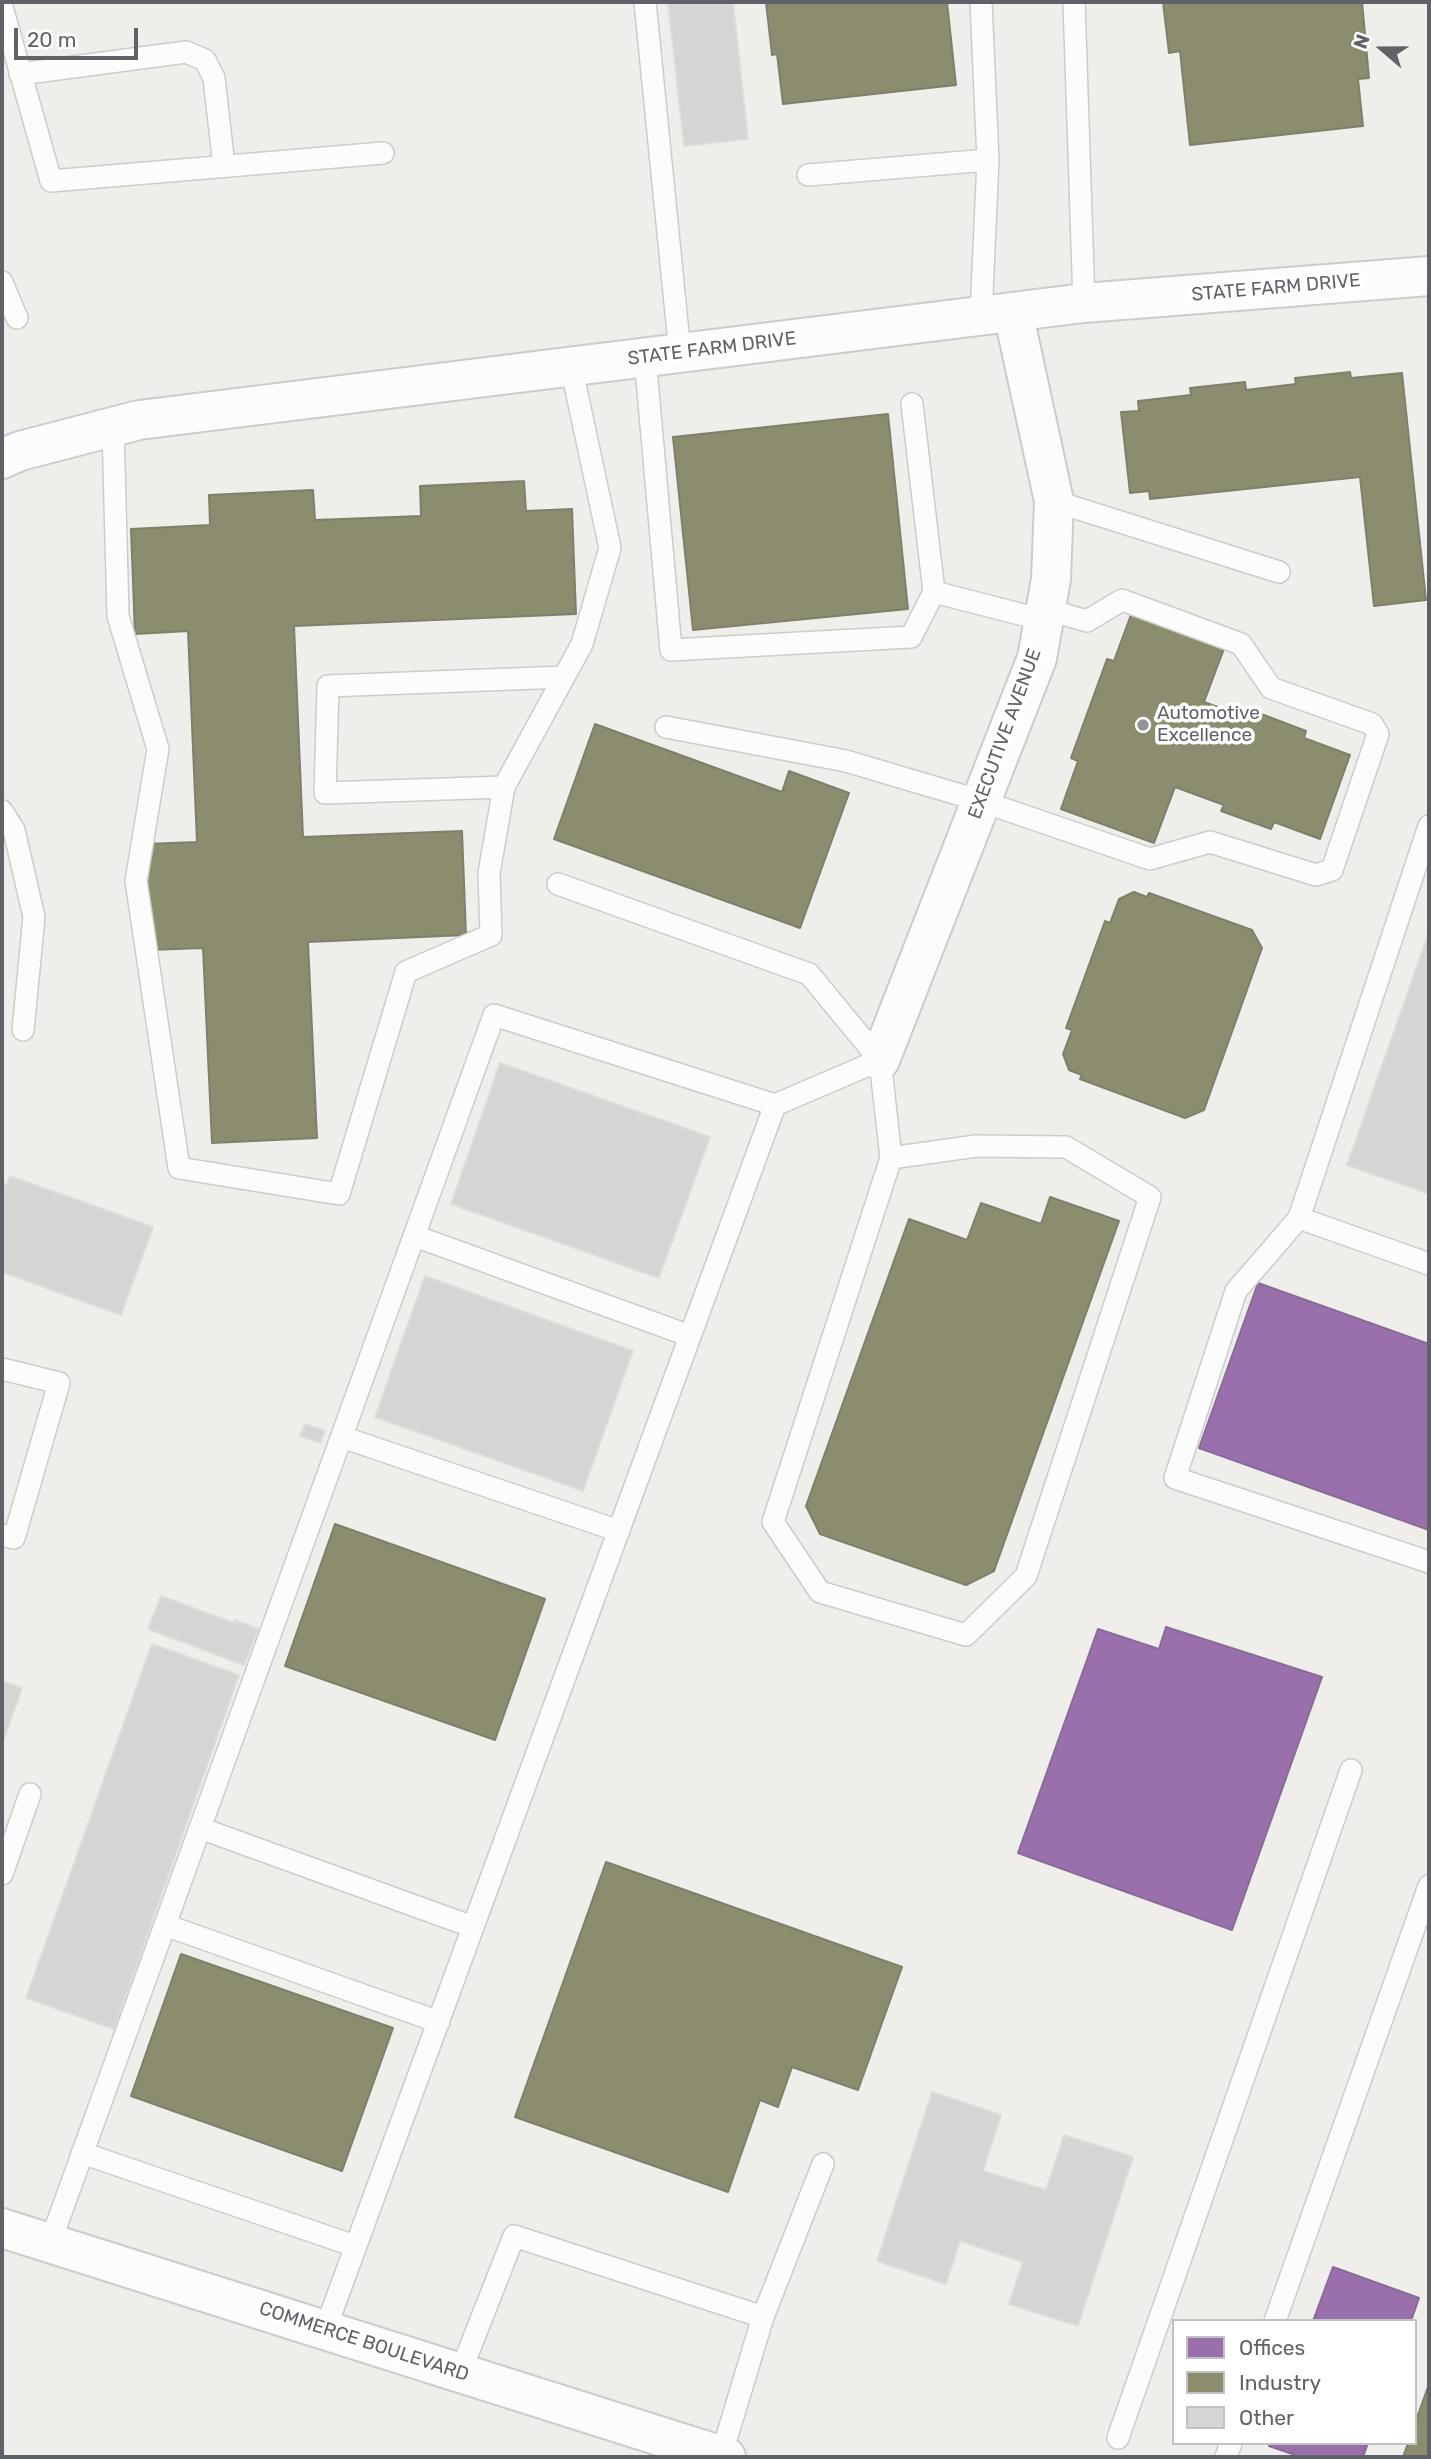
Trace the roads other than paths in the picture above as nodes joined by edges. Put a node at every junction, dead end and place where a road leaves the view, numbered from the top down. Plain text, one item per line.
1 (645, 2) edge
2 (981, 2) edge
3 (1074, 2) edge
4 (2, 6) edge
5 (20, 74) junction
6 (383, 153) dead end
7 (988, 160) junction
8 (224, 166) junction
9 (808, 175) dead end
10 (1429, 276) edge
11 (2, 282) edge
12 (1084, 303) junction
13 (997, 314) junction
14 (17, 318) dead end
15 (662, 355) junction
16 (571, 366) junction
17 (912, 404) dead end
18 (113, 427) junction
19 (2, 459) edge
20 (1054, 501) junction
21 (1279, 572) dead end
22 (934, 592) junction
23 (1044, 614) junction
24 (564, 677) junction
25 (666, 727) dead end
26 (504, 787) junction
27 (981, 802) junction
28 (2, 811) edge
29 (1429, 826) edge
30 (558, 884) dead end
31 (23, 1030) dead end
32 (880, 1060) junction
33 (775, 1105) junction
34 (891, 1158) junction
35 (1298, 1218) junction
36 (415, 1236) junction
37 (1429, 1264) edge
38 (690, 1336) junction
39 (2, 1368) edge
40 (342, 1437) junction
41 (619, 1531) junction
42 (2, 1535) edge
43 (1429, 1562) edge
44 (1351, 1770) dead end
45 (30, 1794) dead end
46 (200, 1828) junction
47 (2, 1874) edge
48 (1429, 1886) edge
49 (165, 1925) junction
50 (473, 1927) junction
51 (439, 2022) junction
52 (82, 2153) junction
53 (823, 2164) dead end
54 (2, 2228) edge
55 (50, 2243) junction
56 (355, 2246) junction
57 (763, 2317) junction
58 (1276, 2319) edge
59 (325, 2330) junction
60 (460, 2373) junction
61 (1118, 2438) dead end
62 (723, 2456) edge

1 - 15 lane
2 - 7 lane
3 - 12 lane
4 - 5 lane
5 - 8 lane
5 - 8 lane
6 - 8 lane
7 - 9 lane
7 - 13 lane
10 - 12 street, STATE FARM DRIVE
11 - 14 lane
12 - 13 street, STATE FARM DRIVE
13 - 15 street, STATE FARM DRIVE
13 - 20 street, EXECUTIVE AVENUE
15 - 16 street, STATE FARM DRIVE
15 - 22 lane
16 - 18 street, STATE FARM DRIVE
16 - 24 lane
17 - 22 lane
18 - 19 street, STATE FARM DRIVE
18 - 26 lane
20 - 21 lane
20 - 23 street, EXECUTIVE AVENUE
22 - 23 lane
23 - 27 street, EXECUTIVE AVENUE
23 - 27 lane
24 - 26 lane
24 - 26 lane
25 - 27 lane
27 - 32 street, EXECUTIVE AVENUE
28 - 31 lane
29 - 35 lane
30 - 32 lane
32 - 33 lane
32 - 34 lane
33 - 36 lane
33 - 38 lane
34 - 34 lane
35 - 37 lane
35 - 43 lane
36 - 38 lane
36 - 40 lane
38 - 41 lane
39 - 42 lane
40 - 41 lane
40 - 46 lane
41 - 50 lane
44 - 61 lane
45 - 47 lane
46 - 49 lane
46 - 50 lane
48 - 58 lane
49 - 51 lane
49 - 52 lane
50 - 51 lane
51 - 56 lane
52 - 55 lane
52 - 56 lane
53 - 57 lane
54 - 55 street, COMMERCE BOULEVARD
55 - 59 street, COMMERCE BOULEVARD
56 - 59 lane
57 - 60 lane
57 - 62 lane
59 - 60 street, COMMERCE BOULEVARD
60 - 62 street, COMMERCE BOULEVARD

